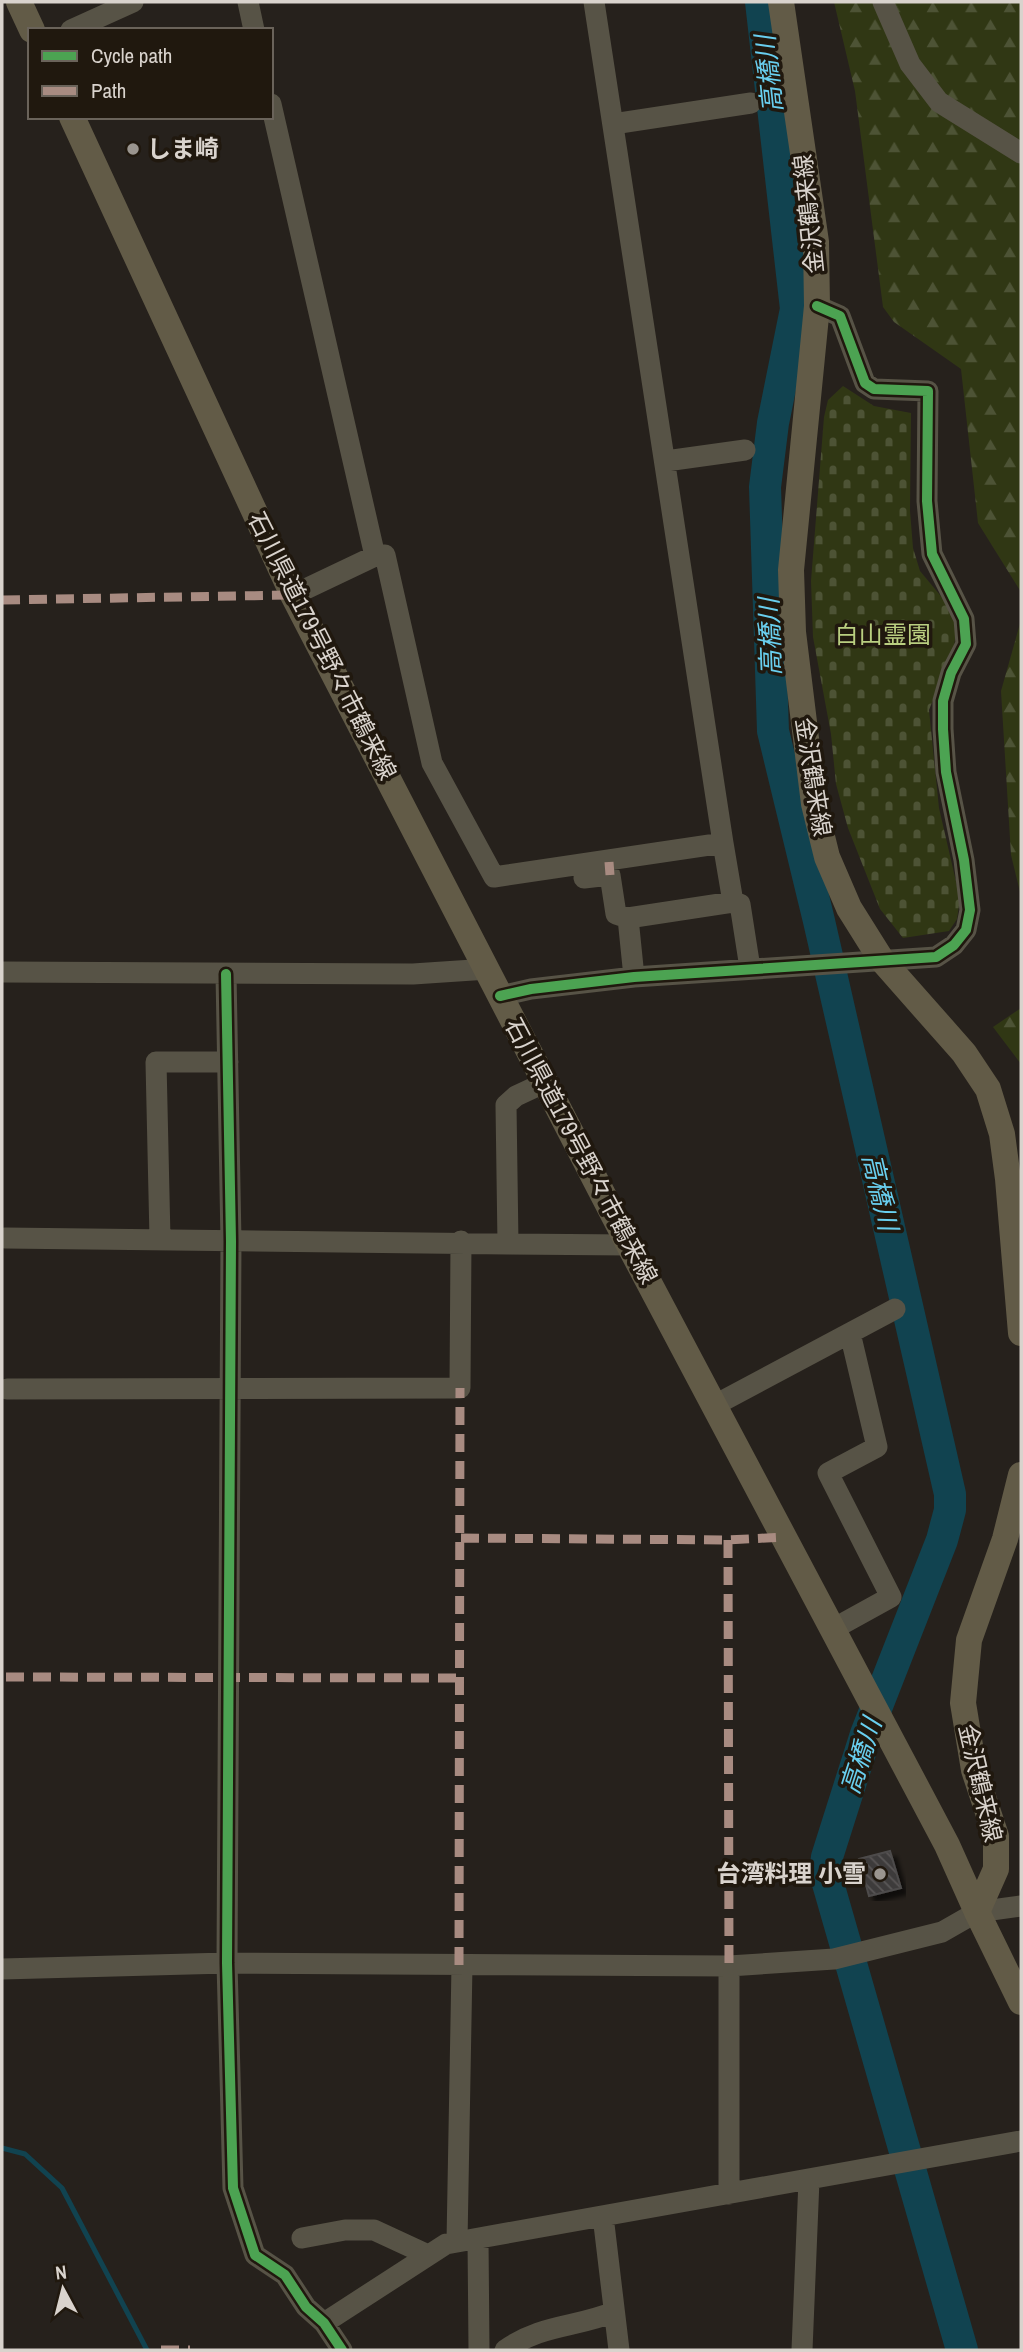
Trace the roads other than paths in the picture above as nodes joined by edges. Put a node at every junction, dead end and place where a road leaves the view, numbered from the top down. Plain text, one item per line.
1 (19, 2) edge
2 (133, 2) edge
3 (248, 2) edge
4 (594, 2) edge
5 (781, 2) edge
6 (883, 2) edge
7 (31, 28) edge
8 (75, 28) edge
9 (254, 28) edge
10 (751, 103) dead end
11 (273, 113) edge
12 (73, 119) edge
13 (613, 124) junction
14 (1021, 153) edge
15 (817, 306) junction
16 (746, 450) dead end
17 (666, 461) junction
18 (375, 556) junction
19 (293, 595) junction
20 (723, 844) junction
21 (519, 886) dead end
22 (733, 902) junction
23 (628, 918) junction
24 (881, 959) junction
25 (750, 968) junction
26 (488, 969) junction
27 (2, 972) edge
28 (226, 974) junction
29 (634, 977) junction
30 (500, 996) junction
31 (228, 1062) junction
32 (546, 1082) junction
33 (5, 1238) dead end
34 (160, 1239) junction
35 (230, 1241) junction
36 (461, 1241) junction
37 (508, 1244) junction
38 (629, 1245) junction
39 (895, 1309) dead end
40 (850, 1333) junction
41 (1021, 1333) edge
42 (7, 1389) dead end
43 (228, 1390) junction
44 (715, 1405) junction
45 (1021, 1475) edge
46 (1013, 1538) edge
47 (833, 1629) junction
48 (1021, 1906) edge
49 (977, 1912) junction
50 (228, 1963) junction
51 (461, 1965) junction
52 (729, 1966) junction
53 (2, 1969) edge
54 (1021, 2002) edge
55 (1021, 2141) edge
56 (809, 2180) junction
57 (729, 2194) junction
58 (603, 2217) junction
59 (302, 2238) dead end
60 (468, 2241) junction
61 (428, 2255) junction
62 (614, 2312) junction
63 (324, 2323) junction
64 (523, 2338) junction
65 (342, 2350) edge
66 (479, 2350) edge
67 (505, 2350) edge
68 (541, 2350) edge
69 (619, 2350) edge
70 (802, 2350) edge

1 - 7 main road
2 - 8 street
3 - 9 street
4 - 13 street
5 - 15 main road, 金沢鶴来線
6 - 14 street
10 - 13 street
11 - 18 street
12 - 19 main road, 石川県道179号野々市鶴来線
13 - 17 street
15 - 24 main road, 金沢鶴来線
15 - 24 street
16 - 17 street
17 - 20 street
18 - 19 street
18 - 20 street
19 - 26 main road, 石川県道179号野々市鶴来線
20 - 22 street
21 - 23 street
22 - 23 street
22 - 25 street
23 - 29 street
24 - 25 street
24 - 41 main road, 金沢鶴来線
25 - 29 street
26 - 28 street
26 - 30 main road, 石川県道179号野々市鶴来線
27 - 28 street
28 - 31 street
29 - 30 street
30 - 32 main road, 石川県道179号野々市鶴来線
31 - 34 street
31 - 35 street
32 - 37 street
32 - 38 main road, 石川県道179号野々市鶴来線
33 - 34 street
34 - 35 street
35 - 36 street
35 - 43 street
36 - 37 street
36 - 43 street
37 - 38 street
38 - 44 main road, 石川県道179号野々市鶴来線
39 - 40 street
40 - 44 street
40 - 47 street
42 - 43 street
43 - 50 street
44 - 47 main road, 石川県道179号野々市鶴来線
45 - 46 main road, 金沢鶴来線
46 - 49 main road, 金沢鶴来線
47 - 49 main road, 石川県道179号野々市鶴来線
48 - 49 street
49 - 52 street
49 - 54 main road
50 - 51 street
50 - 53 street
50 - 63 street
51 - 52 street
51 - 60 street
52 - 57 street
55 - 56 street
56 - 57 street
56 - 70 street
57 - 58 street
58 - 60 street
58 - 62 street
59 - 61 street
60 - 61 street
60 - 66 street
61 - 63 street
62 - 64 street
62 - 69 street
63 - 65 street
64 - 67 street
64 - 68 street

